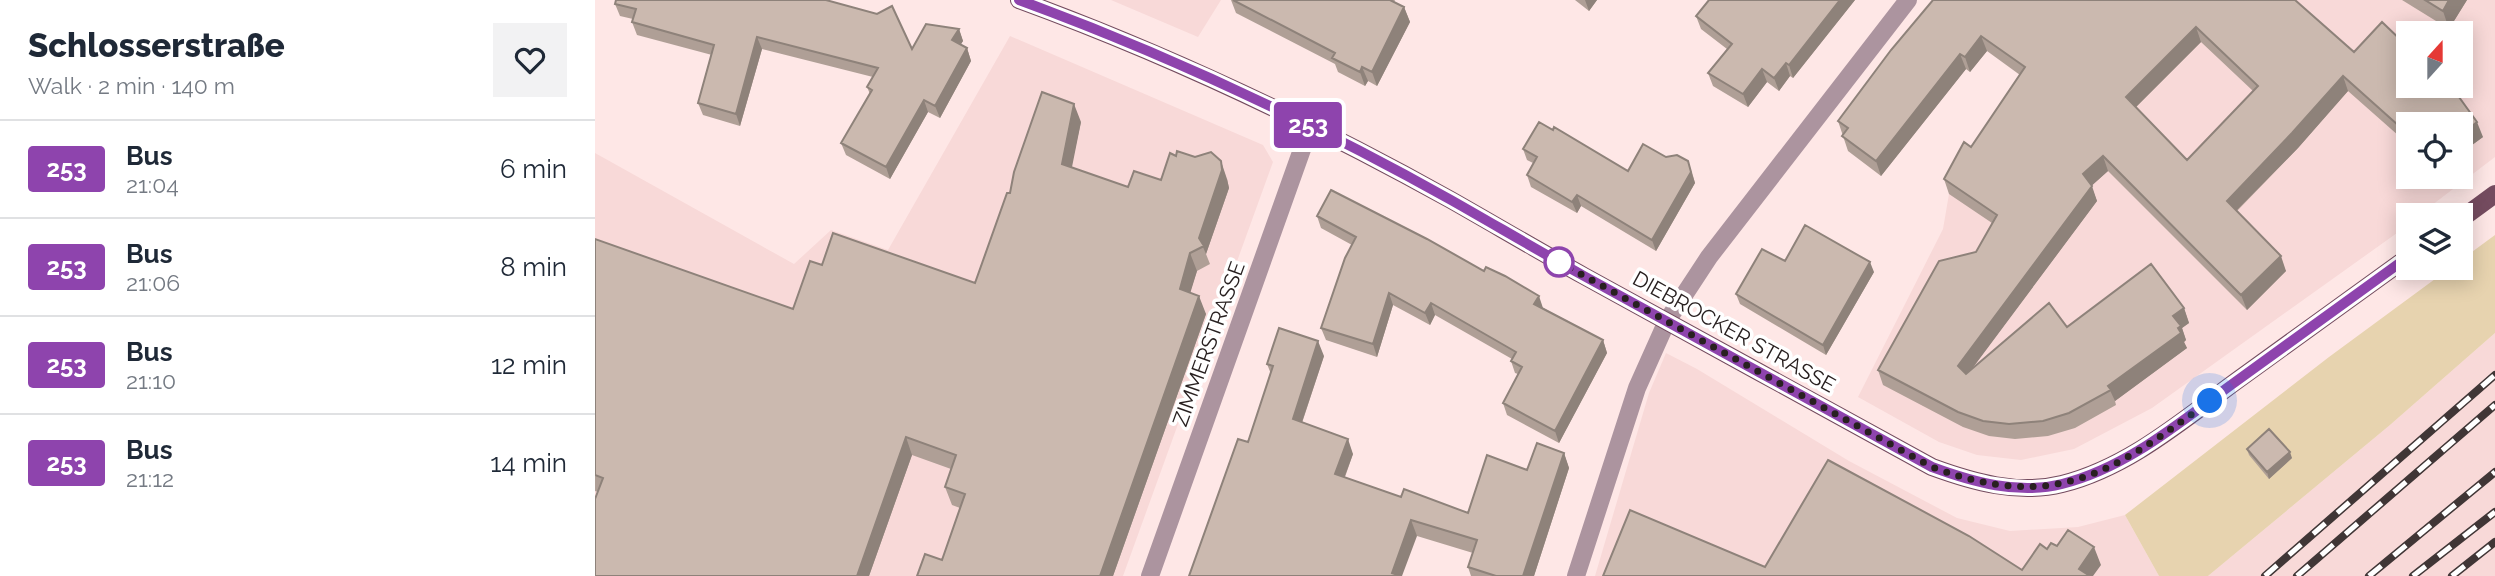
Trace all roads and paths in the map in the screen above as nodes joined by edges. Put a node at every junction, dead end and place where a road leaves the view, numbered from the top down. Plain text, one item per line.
1 (1019, 0) edge
2 (1908, 0) edge
3 (1310, 127) junction
4 (2495, 194) edge
5 (2473, 210) edge
6 (2396, 266) edge
7 (1667, 321) junction
8 (1150, 576) edge
9 (1576, 576) edge

1 - 3 main road, DIEBROCKER STRASSE
2 - 7 street
3 - 7 main road, DIEBROCKER STRASSE
3 - 8 street, ZIMMERSTRASSE
4 - 5 main road
6 - 7 main road, DIEBROCKER STRASSE
7 - 9 street

